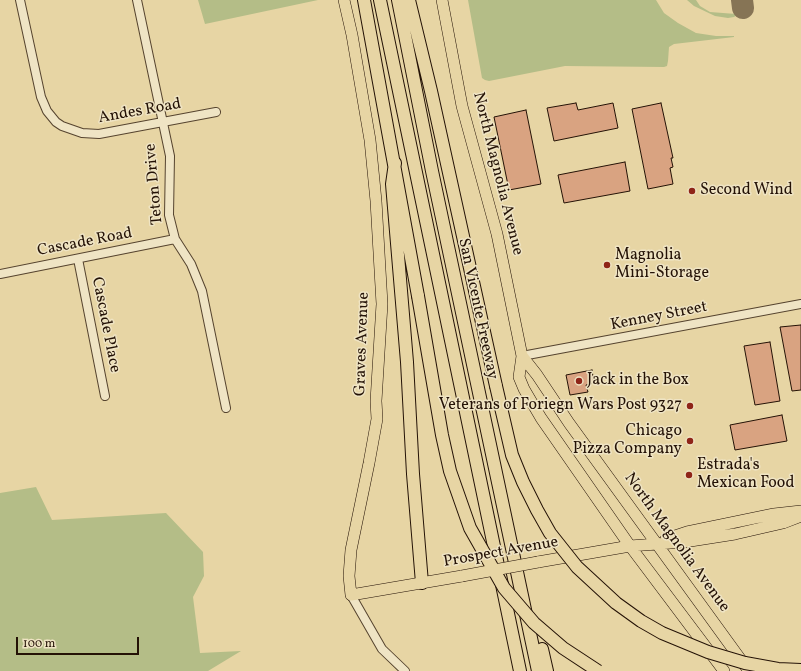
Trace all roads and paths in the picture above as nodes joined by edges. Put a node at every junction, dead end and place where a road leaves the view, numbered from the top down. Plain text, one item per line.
1 (20, 0) edge
2 (137, 0) edge
3 (344, 0) edge
4 (364, 0) edge
5 (380, 0) edge
6 (398, 0) edge
7 (409, 0) edge
8 (442, 0) edge
9 (216, 112) dead end
10 (163, 122) junction
11 (395, 163) junction
12 (175, 239) junction
13 (78, 259) junction
14 (0, 274) edge
15 (801, 304) edge
16 (522, 356) junction
17 (105, 396) dead end
18 (226, 408) dead end
19 (801, 511) edge
20 (801, 516) edge
21 (509, 539) junction
22 (656, 543) junction
23 (630, 546) junction
24 (422, 583) junction
25 (351, 595) junction
26 (801, 669) edge
27 (404, 671) edge
28 (520, 671) edge
29 (538, 671) edge
30 (547, 671) edge
31 (598, 671) edge
32 (724, 671) edge
33 (750, 671) edge
34 (794, 671) edge

1 - 10 street, Andes Road
2 - 10 street, Teton Drive
3 - 25 main road, Graves Avenue
4 - 11 highway
5 - 28 highway, San Vicente Freeway
6 - 21 highway, San Vicente Freeway
7 - 26 highway, bridge
8 - 16 main road, North Magnolia Avenue
9 - 10 street, Andes Road
10 - 12 street, Teton Drive
11 - 24 highway
11 - 31 highway, bridge
12 - 13 street, Cascade Road
12 - 18 street, Teton Drive
13 - 14 street, Cascade Road
13 - 17 street, Cascade Place
15 - 16 street, Kenney Street
16 - 22 main road, North Magnolia Avenue
16 - 23 main road, North Magnolia Avenue
19 - 22 main road, Prospect Avenue
20 - 22 main road, Prospect Avenue
21 - 29 highway, San Vicente Freeway
21 - 30 highway
22 - 23 main road, Prospect Avenue
22 - 33 main road, North Magnolia Avenue
23 - 24 main road, Prospect Avenue, bridge
23 - 32 main road, North Magnolia Avenue
24 - 25 main road, Prospect Avenue
25 - 27 street, Graves Avenue
26 - 34 highway

